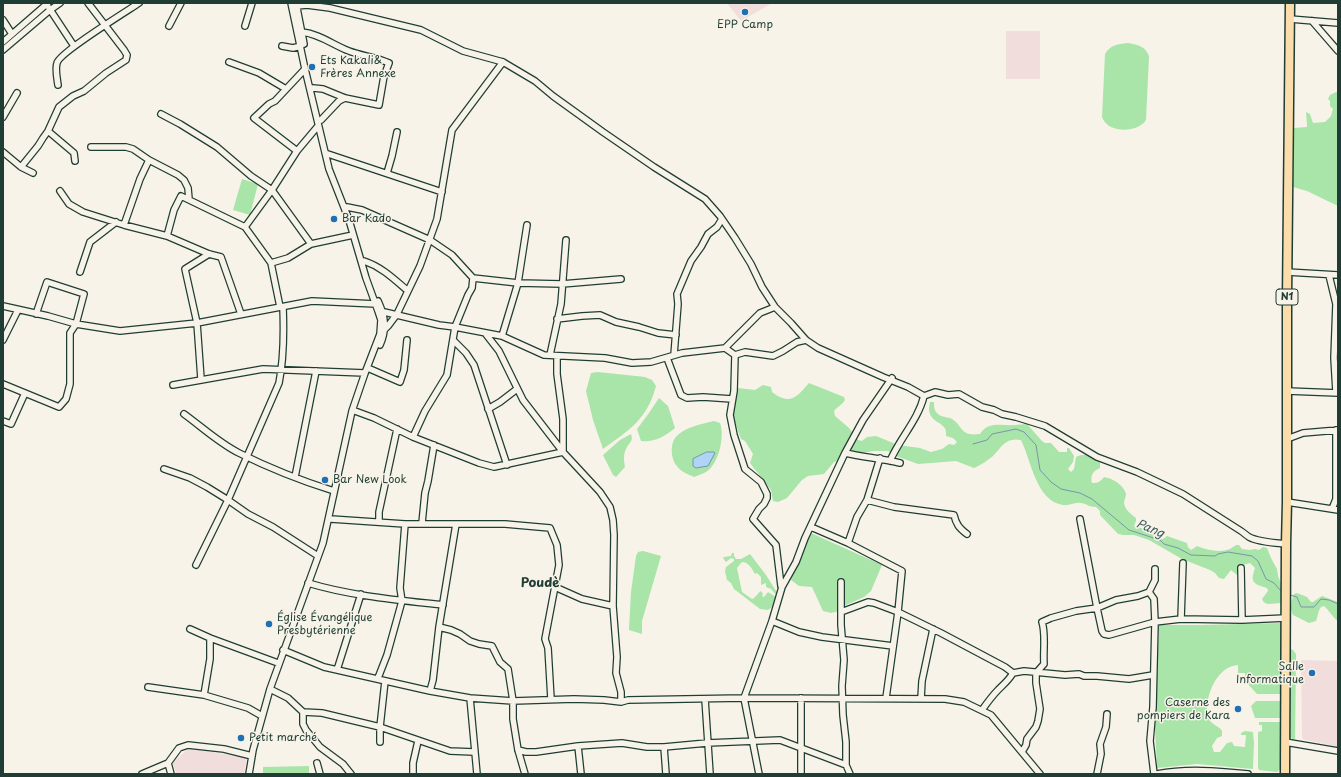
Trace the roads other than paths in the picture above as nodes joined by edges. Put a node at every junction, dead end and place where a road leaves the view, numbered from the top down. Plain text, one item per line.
1 (47, 3) edge
2 (60, 3) edge
3 (88, 3) edge
4 (139, 3) edge
5 (181, 3) edge
6 (252, 3) edge
7 (1290, 3) edge
8 (295, 4) edge
9 (50, 10) junction
10 (1290, 19) junction
11 (3, 20) edge
12 (1312, 21) junction
13 (1338, 23) edge
14 (105, 26) junction
15 (169, 26) dead end
16 (245, 26) dead end
17 (302, 32) junction
18 (12, 34) junction
19 (3, 42) edge
20 (74, 46) junction
21 (282, 46) dead end
22 (301, 46) junction
23 (3, 50) edge
24 (1338, 51) edge
25 (229, 62) dead end
26 (503, 62) junction
27 (305, 69) junction
28 (58, 84) dead end
29 (313, 88) junction
30 (286, 89) junction
31 (17, 93) dead end
32 (344, 98) junction
33 (161, 114) dead end
34 (3, 116) edge
35 (321, 120) junction
36 (318, 126) junction
37 (48, 131) junction
38 (397, 132) dead end
39 (90, 147) dead end
40 (297, 151) junction
41 (3, 152) edge
42 (328, 154) junction
43 (149, 160) junction
44 (75, 161) dead end
45 (21, 166) junction
46 (33, 173) dead end
47 (387, 173) junction
48 (272, 190) junction
49 (60, 191) dead end
50 (442, 192) junction
51 (189, 199) junction
52 (347, 207) junction
53 (722, 219) junction
54 (116, 222) junction
55 (124, 225) junction
56 (527, 225) dead end
57 (245, 227) junction
58 (167, 236) junction
59 (353, 236) junction
60 (430, 240) junction
61 (566, 240) dead end
62 (311, 244) junction
63 (209, 254) junction
64 (364, 261) junction
65 (271, 263) junction
66 (80, 272) dead end
67 (1287, 272) junction
68 (1329, 275) junction
69 (1338, 275) edge
70 (473, 278) junction
71 (621, 279) dead end
72 (518, 283) junction
73 (562, 284) junction
74 (408, 291) junction
75 (376, 304) junction
76 (3, 306) edge
77 (281, 307) junction
78 (774, 307) junction
79 (18, 310) junction
80 (380, 311) junction
81 (36, 314) junction
82 (241, 314) junction
83 (397, 314) junction
84 (557, 319) junction
85 (197, 323) junction
86 (76, 324) junction
87 (455, 327) junction
88 (385, 329) junction
89 (485, 333) junction
90 (676, 335) junction
91 (502, 336) junction
92 (3, 340) edge
93 (407, 340) dead end
94 (452, 340) junction
95 (806, 340) junction
96 (725, 348) junction
97 (550, 355) junction
98 (674, 355) junction
99 (735, 355) junction
100 (557, 356) junction
101 (667, 358) junction
102 (370, 368) junction
103 (282, 369) junction
104 (316, 371) junction
105 (365, 373) junction
106 (201, 379) junction
107 (892, 379) junction
108 (3, 384) edge
109 (173, 385) dead end
110 (517, 389) junction
111 (1287, 392) junction
112 (1337, 392) edge
113 (25, 393) junction
114 (924, 396) junction
115 (732, 399) junction
116 (488, 409) junction
117 (355, 411) junction
118 (184, 414) dead end
119 (3, 421) edge
120 (397, 429) junction
121 (1337, 430) edge
122 (413, 437) junction
123 (1287, 439) junction
124 (434, 445) junction
125 (563, 452) junction
126 (845, 453) junction
127 (247, 457) junction
128 (880, 458) junction
129 (890, 461) junction
130 (900, 463) dead end
131 (507, 465) junction
132 (164, 469) dead end
133 (295, 477) junction
134 (334, 491) junction
135 (228, 500) junction
136 (867, 500) junction
137 (1287, 502) junction
138 (1335, 510) edge
139 (331, 519) junction
140 (1080, 519) dead end
141 (379, 522) junction
142 (405, 524) junction
143 (422, 524) junction
144 (456, 524) junction
145 (811, 527) junction
146 (967, 534) dead end
147 (323, 542) junction
148 (848, 543) junction
149 (1286, 544) junction
150 (318, 556) junction
151 (1183, 563) dead end
152 (196, 565) dead end
153 (1241, 568) dead end
154 (1155, 569) dead end
155 (841, 582) dead end
156 (308, 583) junction
157 (555, 587) junction
158 (782, 587) junction
159 (1149, 592) junction
160 (361, 594) junction
161 (402, 601) junction
162 (443, 605) junction
163 (613, 606) junction
164 (1097, 608) junction
165 (841, 612) junction
166 (898, 612) junction
167 (1286, 618) junction
168 (1181, 619) junction
169 (1242, 620) junction
170 (772, 621) junction
171 (1156, 622) junction
172 (439, 627) junction
173 (190, 629) dead end
174 (933, 629) junction
175 (210, 638) junction
176 (843, 639) junction
177 (893, 646) junction
178 (283, 650) junction
179 (278, 663) junction
180 (336, 670) junction
181 (1013, 673) junction
182 (1036, 673) junction
183 (1153, 675) junction
184 (378, 678) junction
185 (385, 681) junction
186 (148, 687) dead end
187 (270, 689) junction
188 (430, 691) junction
189 (204, 695) junction
190 (470, 698) junction
191 (744, 698) junction
192 (801, 698) junction
193 (843, 698) junction
194 (886, 698) junction
195 (921, 698) junction
196 (551, 699) junction
197 (705, 699) junction
198 (513, 701) junction
199 (621, 702) junction
200 (982, 710) junction
201 (303, 712) junction
202 (1107, 714) dead end
203 (262, 716) junction
204 (380, 727) junction
205 (418, 740) junction
206 (380, 742) dead end
207 (753, 742) junction
208 (1285, 742) junction
209 (707, 743) junction
210 (578, 746) junction
211 (664, 747) junction
212 (802, 749) junction
213 (518, 750) junction
214 (1338, 751) edge
215 (474, 752) junction
216 (1022, 752) junction
217 (252, 756) junction
218 (168, 762) junction
219 (317, 763) dead end
220 (846, 766) junction
221 (142, 774) edge
222 (171, 774) edge
223 (249, 774) edge
224 (320, 774) edge
225 (351, 774) edge
226 (413, 774) edge
227 (476, 774) edge
228 (525, 774) edge
229 (581, 774) edge
230 (666, 774) edge
231 (710, 774) edge
232 (759, 774) edge
233 (801, 774) edge
234 (850, 774) edge
235 (1040, 774) edge
236 (1097, 774) edge
237 (1154, 774) edge
238 (1157, 774) edge
239 (1248, 774) edge
240 (1285, 774) edge

1 - 9 street
1 - 18 street
2 - 9 street
3 - 14 street
4 - 14 street
5 - 15 street
6 - 16 street
7 - 10 highway, N1
8 - 17 street
8 - 22 street
8 - 26 street
9 - 20 street
9 - 23 street
10 - 12 street
10 - 67 highway, N1
11 - 18 street
12 - 13 street
12 - 24 street
14 - 20 street
14 - 37 street
17 - 29 street
17 - 32 street
18 - 19 street
20 - 28 street
21 - 22 street
22 - 27 street
25 - 30 street
26 - 50 street
26 - 53 street
27 - 30 street
27 - 36 street
29 - 32 street
29 - 35 street
30 - 40 street
31 - 34 street
32 - 35 street
33 - 48 street
35 - 42 street
36 - 40 street
36 - 59 street
37 - 44 street
37 - 45 street
38 - 47 street
39 - 43 street
40 - 48 street
41 - 45 street
42 - 47 street
42 - 52 street
43 - 51 street
43 - 55 street
45 - 46 street
47 - 50 street
48 - 57 street
48 - 62 street
49 - 54 street
50 - 60 street
51 - 57 street
51 - 58 street
52 - 60 street
52 - 64 street
53 - 78 street
53 - 90 street
54 - 55 street
54 - 66 street
55 - 58 street
56 - 72 street
57 - 65 street
58 - 63 street
59 - 62 street
59 - 75 street
60 - 70 street
60 - 74 street
61 - 73 street
62 - 65 street
63 - 82 street
63 - 85 street
64 - 74 street
64 - 80 street
65 - 77 street
67 - 68 street
67 - 111 highway, N1
68 - 69 street
68 - 112 street
70 - 72 street
70 - 87 street
71 - 73 street
72 - 73 street
72 - 91 street
73 - 84 street
74 - 83 street
75 - 77 street
75 - 80 street
76 - 79 street
77 - 82 street
77 - 103 street
78 - 95 street
78 - 96 street
79 - 81 street
79 - 92 street
80 - 83 street
80 - 88 street
80 - 105 street
81 - 86 street
81 - 86 street
82 - 85 street
83 - 87 street
83 - 88 street
84 - 90 street
84 - 97 street
85 - 86 street
85 - 106 street
86 - 113 street
87 - 89 street
87 - 94 street
88 - 102 street
89 - 91 street
89 - 110 street
90 - 98 street
91 - 97 street
93 - 102 street
94 - 116 street
94 - 122 street
95 - 99 street
95 - 107 street
96 - 98 street
96 - 99 street
97 - 100 street
98 - 101 street
99 - 115 street
100 - 101 street
100 - 125 street
101 - 115 street
102 - 117 street
103 - 104 street
103 - 106 street
103 - 127 street
104 - 105 street
104 - 133 street
105 - 134 street
106 - 109 street
107 - 114 street
107 - 126 street
108 - 113 street
110 - 116 street
110 - 125 street
111 - 112 street
111 - 123 highway, N1
113 - 119 street
114 - 129 street
114 - 149 street
115 - 158 street
116 - 131 street
117 - 120 street
117 - 139 street
118 - 127 street
120 - 122 street
120 - 141 street
121 - 123 street
121 - 138 street
122 - 124 street
123 - 137 highway, N1
124 - 131 street
124 - 143 street
125 - 131 street
125 - 163 street
126 - 128 street
126 - 145 street
127 - 133 street
127 - 135 street
128 - 129 street
128 - 136 street
129 - 130 street
132 - 135 street
133 - 134 street
134 - 147 street
135 - 150 street
135 - 152 street
136 - 146 street
136 - 148 street
137 - 138 street
137 - 149 highway, N1
139 - 141 street
139 - 147 street
140 - 164 street
141 - 142 street
142 - 143 street
142 - 161 street
143 - 144 street
144 - 157 street
144 - 162 street
145 - 148 street
145 - 158 street
147 - 150 street
148 - 166 street
149 - 167 highway, N1
150 - 156 street
151 - 168 street
153 - 169 street
154 - 159 street
155 - 165 street
156 - 160 street
156 - 178 street
157 - 163 street
157 - 196 street
158 - 170 street
159 - 164 street
159 - 171 street
160 - 161 street
160 - 180 street
161 - 162 street
161 - 184 street
162 - 172 street
163 - 199 street
164 - 171 street
164 - 182 street
165 - 166 street
165 - 176 street
166 - 174 street
166 - 177 street
167 - 169 street
167 - 208 highway, N1
168 - 169 street
168 - 171 street
170 - 176 street
170 - 191 street
171 - 183 street
172 - 188 street
172 - 198 street
173 - 175 street
174 - 181 street
174 - 195 street
175 - 179 street
175 - 189 street
176 - 177 street
176 - 193 street
177 - 194 street
178 - 179 street
178 - 180 street
179 - 187 street
180 - 184 street
181 - 182 street
181 - 200 street
182 - 183 street
182 - 216 street
183 - 237 street
184 - 185 street
185 - 188 street
185 - 204 street
186 - 189 street
187 - 201 street
187 - 203 street
188 - 190 street
189 - 203 street
190 - 198 street
190 - 215 street
191 - 192 street
191 - 197 street
191 - 207 street
192 - 193 street
192 - 212 street
193 - 194 street
193 - 220 street
194 - 195 street
195 - 200 street
196 - 198 street
196 - 199 street
197 - 199 street
197 - 209 street
198 - 213 street
200 - 216 street
201 - 204 street
201 - 225 street
202 - 236 street
203 - 217 street
204 - 205 street
204 - 206 street
205 - 215 street
205 - 226 street
207 - 209 street
207 - 212 street
207 - 232 street
208 - 214 street
208 - 240 highway, N1
209 - 211 street
209 - 231 street
210 - 211 street
210 - 213 street
210 - 229 street
211 - 230 street
212 - 220 street
212 - 233 street
213 - 228 street
215 - 227 street
216 - 235 street
217 - 218 street
217 - 223 street
218 - 221 street
218 - 222 street
219 - 224 street
220 - 234 street
238 - 239 street

